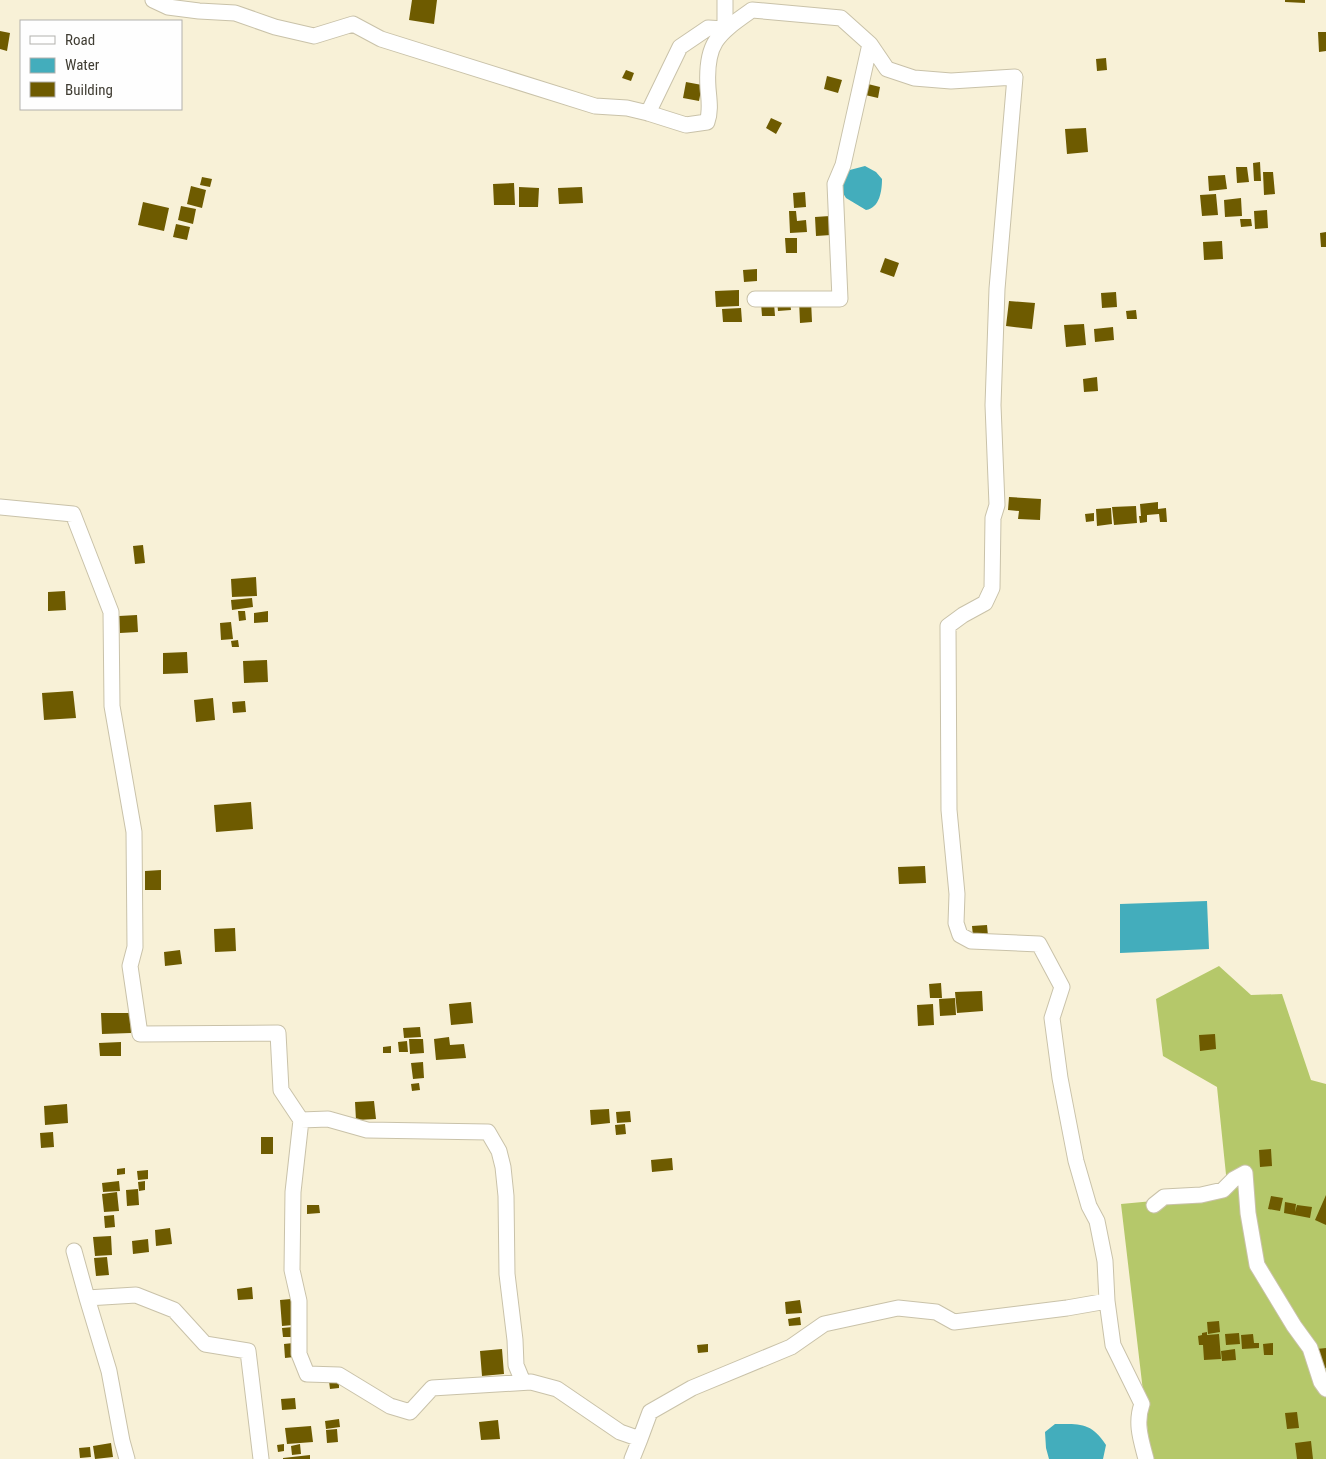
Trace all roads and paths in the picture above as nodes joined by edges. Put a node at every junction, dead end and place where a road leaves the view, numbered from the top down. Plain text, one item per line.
1 (153, 0) edge
2 (725, 0) edge
3 (236, 6) edge
4 (725, 29) junction
5 (870, 44) junction
6 (648, 113) junction
7 (755, 299) dead end
8 (0, 507) edge
9 (301, 1120) junction
10 (1154, 1205) dead end
11 (74, 1251) dead end
12 (86, 1298) junction
13 (1107, 1301) junction
14 (523, 1382) junction
15 (1326, 1389) edge
16 (640, 1440) junction
17 (127, 1459) edge
18 (260, 1459) edge
19 (632, 1459) edge
20 (1146, 1459) edge

1 - 3 street
2 - 4 street
3 - 6 street
4 - 5 street
4 - 6 street
4 - 6 street
5 - 7 street
5 - 13 street
8 - 9 street
9 - 14 street
9 - 14 street
10 - 15 street
11 - 12 street
12 - 17 street
12 - 18 street
13 - 16 street
13 - 20 street
14 - 16 street
16 - 19 street

